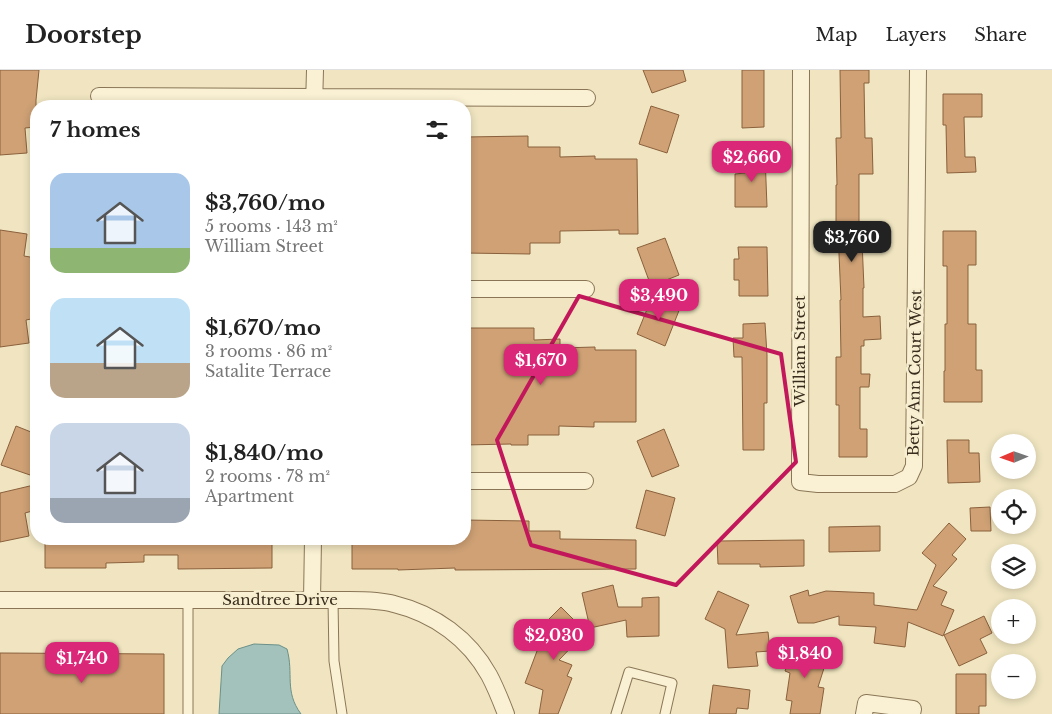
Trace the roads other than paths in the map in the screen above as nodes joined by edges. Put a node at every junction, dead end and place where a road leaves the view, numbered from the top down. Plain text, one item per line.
1 (314, 70) edge
2 (801, 70) edge
3 (918, 70) edge
4 (99, 96) dead end
5 (587, 98) dead end
6 (271, 100) edge
7 (314, 100) edge
8 (405, 100) edge
9 (471, 289) edge
10 (586, 289) dead end
11 (914, 466) joint
12 (471, 481) edge
13 (585, 481) dead end
14 (313, 545) edge
15 (188, 599) junction
16 (0, 600) edge
17 (312, 600) junction
18 (333, 600) junction
19 (188, 714) edge
20 (342, 714) edge
21 (506, 714) edge
22 (616, 714) edge
23 (665, 714) edge
24 (864, 714) edge
25 (912, 714) edge

1 - 7 street
2 - 11 street, William Street
3 - 11 street, Betty Ann Court West
4 - 6 street
5 - 8 street
9 - 10 street
12 - 13 street
14 - 17 street
15 - 16 street, Sandtree Drive
15 - 17 street, Sandtree Drive
15 - 19 lane
17 - 18 street, Sandtree Drive
18 - 20 lane
18 - 21 street, Sandtree Drive
22 - 23 lane
24 - 25 street

